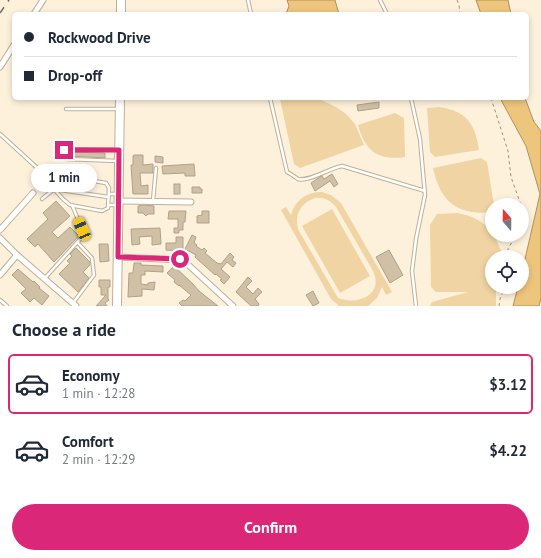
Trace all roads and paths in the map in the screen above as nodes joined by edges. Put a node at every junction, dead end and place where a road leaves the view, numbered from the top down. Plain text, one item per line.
1 (43, 0) edge
2 (121, 0) edge
3 (248, 0) edge
4 (380, 0) edge
5 (457, 0) edge
6 (35, 12) edge
7 (121, 12) edge
8 (251, 12) edge
9 (386, 12) edge
10 (460, 12) edge
11 (12, 48) edge
12 (0, 67) edge
13 (120, 100) edge
14 (270, 100) edge
15 (411, 100) edge
16 (492, 100) edge
17 (66, 109) dead end
18 (120, 109) junction
19 (0, 134) edge
20 (119, 150) junction
21 (118, 161) junction
22 (156, 168) dead end
23 (50, 176) junction
24 (54, 189) junction
25 (425, 191) junction
26 (33, 193) dead end
27 (108, 195) junction
28 (519, 198) edge
29 (42, 199) dead end
30 (119, 200) junction
31 (153, 202) junction
32 (191, 202) dead end
33 (108, 205) junction
34 (72, 206) junction
35 (0, 230) edge
36 (0, 238) edge
37 (78, 243) junction
38 (18, 255) junction
39 (118, 257) junction
40 (0, 275) edge
41 (45, 278) junction
42 (502, 294) edge
43 (0, 300) edge
44 (74, 304) edge
45 (7, 306) edge
46 (117, 306) edge
47 (233, 306) edge
48 (416, 306) edge
49 (499, 306) edge

1 - 6 street
2 - 7 main road
3 - 8 lane
4 - 9 lane
5 - 10 path
11 - 12 street
13 - 18 main road
14 - 25 lane
15 - 25 lane
16 - 28 path
17 - 18 lane
18 - 20 main road
19 - 23 lane
20 - 21 main road
20 - 21 lane
21 - 30 main road
22 - 31 lane
23 - 24 lane
23 - 27 lane
24 - 27 lane
24 - 29 lane
24 - 34 lane
25 - 48 lane
26 - 35 street
27 - 30 lane
27 - 33 lane
30 - 31 street
30 - 33 lane
30 - 39 main road
31 - 32 street
33 - 34 lane
34 - 37 lane
36 - 38 street
37 - 41 lane
37 - 44 lane
38 - 40 street
38 - 41 street
39 - 46 main road
39 - 47 street
41 - 44 street
42 - 49 path
43 - 45 lane

